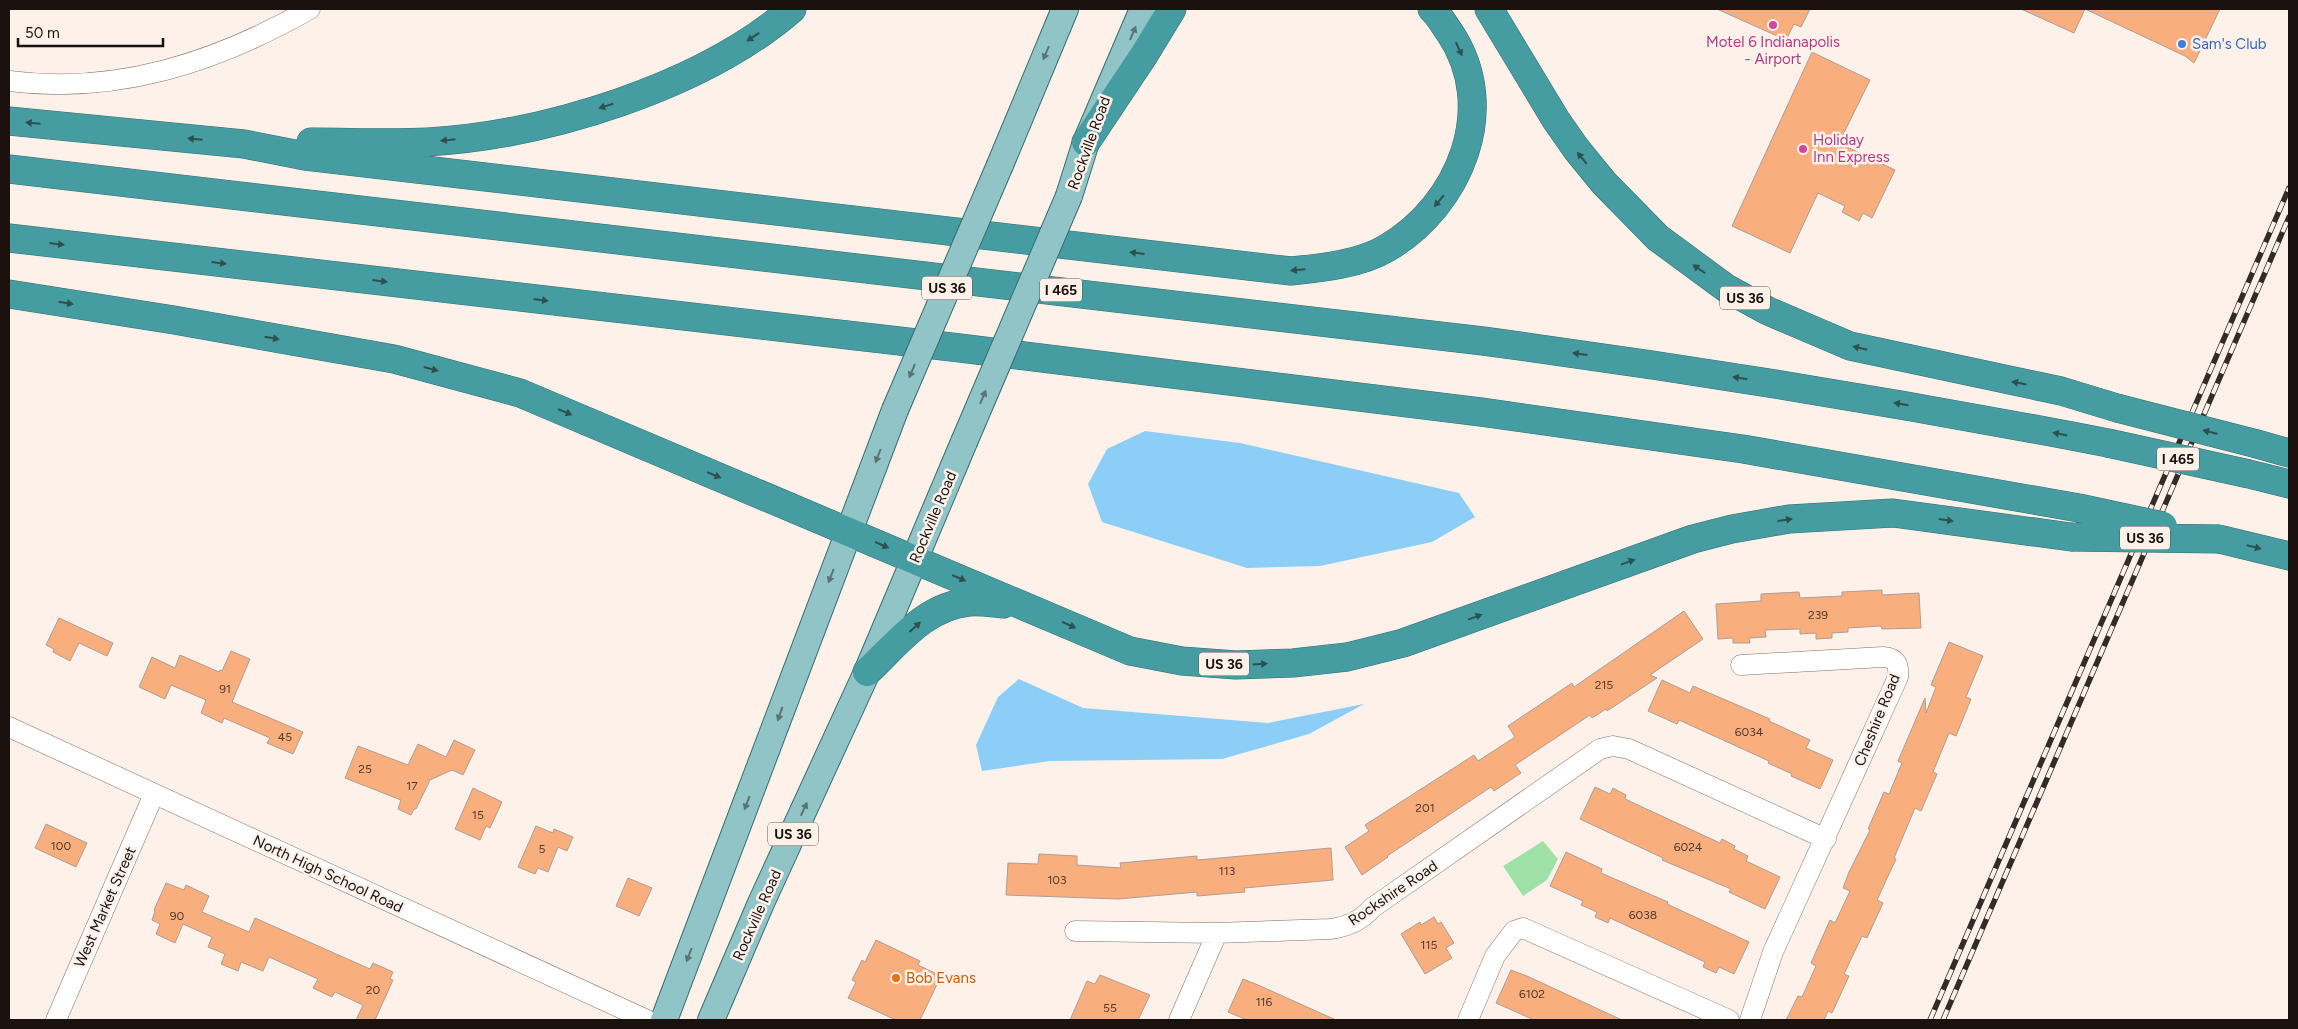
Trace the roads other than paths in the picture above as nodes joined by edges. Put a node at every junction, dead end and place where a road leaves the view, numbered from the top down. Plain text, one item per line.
1 (310, 9) edge
2 (792, 9) edge
3 (1065, 9) edge
4 (1143, 9) edge
5 (1172, 9) edge
6 (1432, 9) edge
7 (1488, 9) edge
8 (9, 81) edge
9 (9, 121) edge
10 (1086, 142) junction
11 (244, 144) junction
12 (9, 168) edge
13 (9, 238) edge
14 (9, 294) edge
15 (2289, 453) edge
16 (2289, 484) edge
17 (849, 531) junction
18 (2219, 538) junction
19 (2289, 556) edge
20 (914, 559) junction
21 (1025, 606) junction
22 (1741, 665) dead end
23 (867, 672) junction
24 (9, 727) edge
25 (154, 794) junction
26 (1826, 838) junction
27 (1075, 931) dead end
28 (1217, 933) junction
29 (56, 1020) edge
30 (647, 1020) edge
31 (664, 1020) edge
32 (711, 1020) edge
33 (1179, 1020) edge
34 (1468, 1020) edge
35 (1729, 1020) edge
36 (1750, 1020) edge

1 - 8 street
2 -> 11 highway
3 -> 17 main road, US 36, bridge
10 -> 4 main road, Rockville Road
5 - 10 highway
6 -> 11 highway
15 -> 7 highway, US 36, bridge
11 -> 9 highway
20 -> 10 main road, Rockville Road, bridge
16 -> 12 highway, I 465, bridge
13 -> 18 highway, bridge
14 -> 17 highway
17 -> 20 highway
17 -> 31 main road, US 36
18 -> 19 highway
21 -> 18 highway, US 36, bridge
20 -> 21 highway
20 - 23 main road, Rockville Road
23 -> 21 highway, US 36
22 - 26 street, Cheshire Road
32 -> 23 main road, Rockville Road / US 36
24 - 25 street, North High School Road
25 - 29 street, West Market Street
25 - 30 street, North High School Road
26 - 28 street, Rockshire Road
26 - 36 street, Cheshire Road
27 - 28 street, Rockshire Road
28 - 33 street
34 - 35 street

